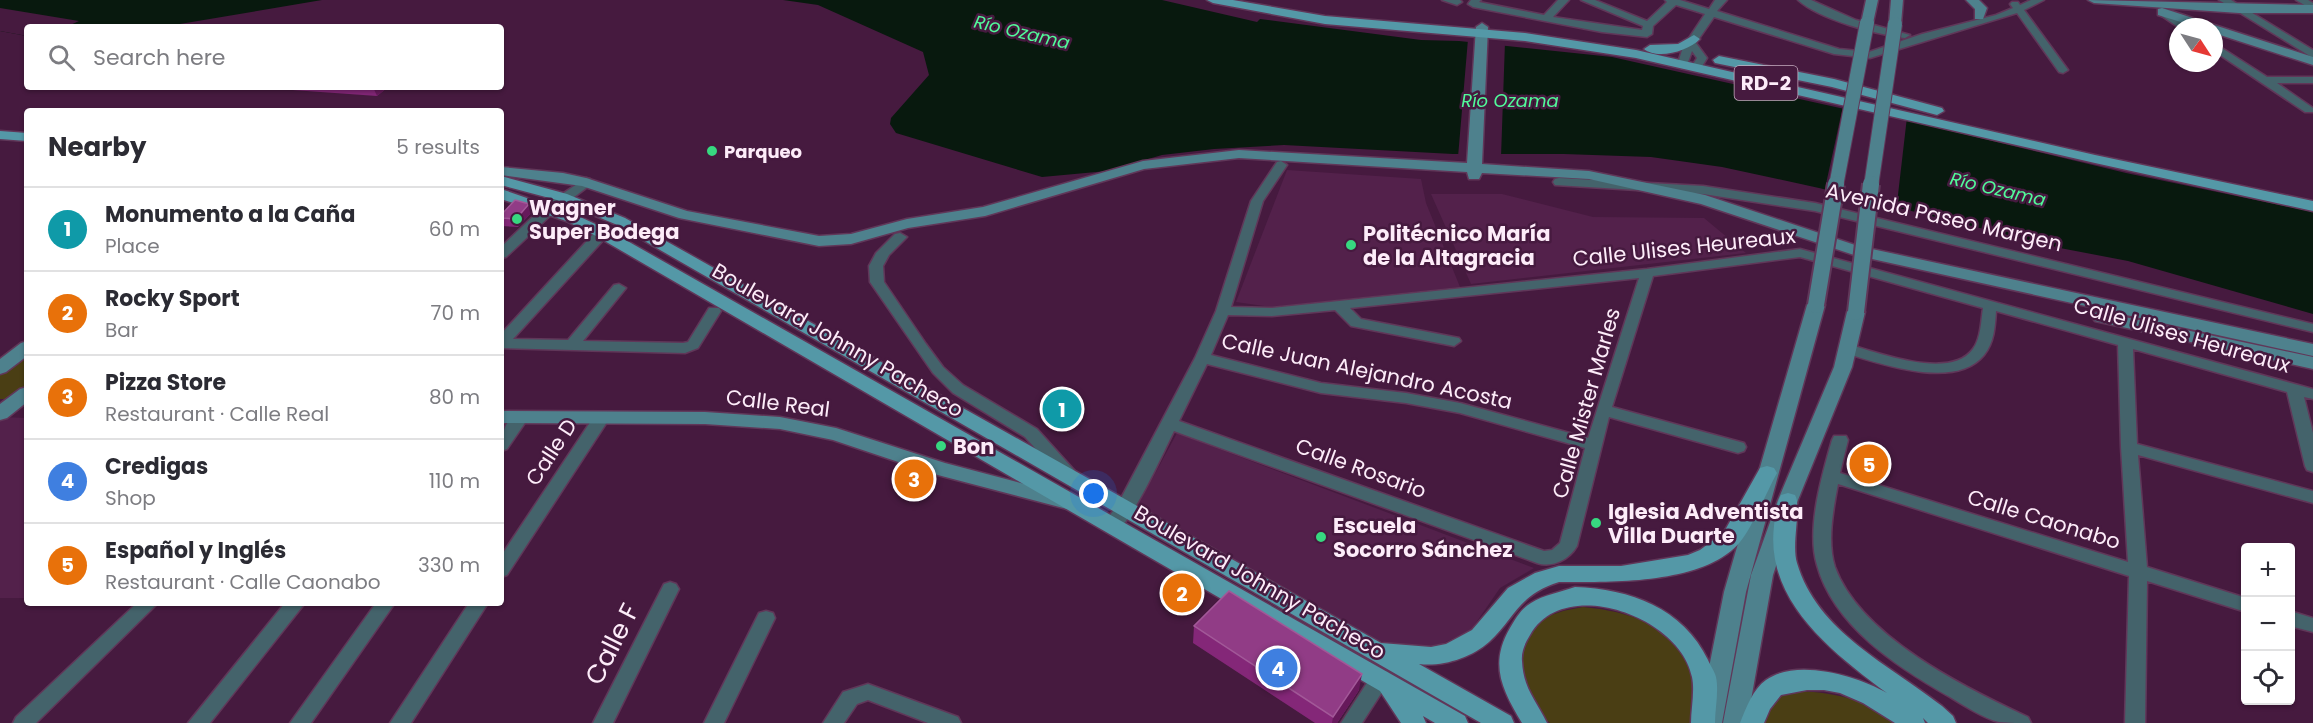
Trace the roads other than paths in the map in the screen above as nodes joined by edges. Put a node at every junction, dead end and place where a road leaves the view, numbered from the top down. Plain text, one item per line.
1 (1213, 0) edge
2 (1255, 0) edge
3 (1564, 0) edge
4 (1586, 0) edge
5 (1722, 0) edge
6 (1803, 0) edge
7 (1872, 0) edge
8 (1972, 0) edge
9 (2039, 0) edge
10 (2094, 0) edge
11 (2224, 0) edge
12 (2301, 0) edge
13 (1672, 1) edge
14 (1899, 1) edge
15 (1475, 2) edge
16 (2018, 4) edge
17 (2153, 6) edge
18 (2313, 8) edge
19 (2239, 9) junction
20 (2274, 10) junction
21 (1712, 13) junction
22 (2313, 14) edge
23 (1979, 16) junction
24 (1547, 17) junction
25 (2171, 18) edge
26 (2185, 18) edge
27 (1848, 21) junction
28 (1647, 30) junction
29 (2223, 32) edge
30 (1482, 33) junction
31 (1688, 50) junction
32 (2223, 52) edge
33 (1870, 55) junction
34 (2313, 55) edge
35 (2313, 61) edge
36 (1700, 62) junction
37 (2063, 70) dead end
38 (1791, 74) junction
39 (2264, 80) junction
40 (2313, 80) edge
41 (1777, 86) junction
42 (2309, 110) dead end
43 (0, 135) edge
44 (24, 137) edge
45 (0, 146) edge
46 (24, 148) edge
47 (1281, 165) junction
48 (1474, 167) junction
49 (504, 171) edge
50 (1589, 175) junction
51 (504, 181) edge
52 (586, 182) junction
53 (1559, 182) junction
54 (1646, 186) junction
55 (504, 194) edge
56 (1704, 195) junction
57 (628, 198) junction
58 (2313, 198) edge
59 (555, 203) junction
60 (2313, 206) edge
61 (602, 233) junction
62 (900, 237) junction
63 (504, 251) edge
64 (1647, 273) junction
65 (619, 288) dead end
66 (1338, 304) junction
67 (1990, 304) junction
68 (1223, 311) junction
69 (714, 312) dead end
70 (2313, 326) edge
71 (504, 340) edge
72 (1454, 341) dead end
73 (2125, 341) junction
74 (504, 343) edge
75 (572, 345) junction
76 (24, 349) edge
77 (1847, 349) junction
78 (2313, 350) edge
79 (1202, 358) junction
80 (2313, 363) edge
81 (0, 368) edge
82 (2294, 388) junction
83 (2313, 394) edge
84 (24, 395) edge
85 (1603, 410) junction
86 (24, 411) edge
87 (1, 412) edge
88 (511, 417) edge
89 (601, 419) junction
90 (1170, 424) junction
91 (504, 437) edge
92 (1840, 440) dead end
93 (1593, 445) junction
94 (1738, 447) dead end
95 (2129, 447) junction
96 (2313, 466) edge
97 (1767, 473) junction
98 (1068, 474) junction
99 (1830, 476) junction
100 (2313, 497) edge
101 (1788, 500) junction
102 (1076, 504) junction
103 (1125, 508) junction
104 (1112, 525) junction
105 (1568, 546) joint
106 (504, 565) edge
107 (2138, 571) junction
108 (670, 589) dead end
109 (2241, 602) edge
110 (146, 606) edge
111 (294, 606) edge
112 (384, 606) edge
113 (478, 606) edge
114 (766, 618) dead end
115 (2295, 620) edge
116 (2313, 625) edge
117 (1365, 645) junction
118 (1381, 678) junction
119 (23, 723) edge
120 (198, 723) edge
121 (300, 723) edge
122 (400, 723) edge
123 (603, 723) edge
124 (714, 723) edge
125 (833, 723) edge
126 (951, 723) edge
127 (1351, 723) edge
128 (1414, 723) edge
129 (1456, 723) edge
130 (1502, 723) edge
131 (1535, 723) edge
132 (1703, 723) edge
133 (1710, 723) edge
134 (1735, 723) edge
135 (1752, 723) edge
136 (1913, 723) edge
137 (1944, 723) edge
138 (2021, 723) edge
139 (2135, 723) edge

1 - 30 main road, RD-2
2 - 30 main road, RD-2
3 - 24 street
4 - 28 street
5 - 21 street
6 - 27 street
7 - 97 main road, bridge
8 - 23 main road
9 - 16 street
10 - 17 main road
11 - 19 street
12 - 18 street
13 - 21 street
13 - 28 street
14 - 77 main road, bridge
15 - 24 street
16 - 23 street
16 - 33 street
16 - 37 street
17 - 19 main road
17 - 25 street
17 - 26 main road
18 - 20 main road
19 - 20 main road
19 - 34 street
20 - 22 main road
21 - 31 street
21 - 33 street
23 - 27 street
24 - 28 street
27 - 33 street
29 - 35 main road
30 - 31 main road, RD-2
30 - 31 main road, RD-2
30 - 48 main road
31 - 36 main road, RD-2
31 - 36 street
32 - 39 street
36 - 38 main road, RD-2
36 - 41 main road, RD-2
38 - 41 main road
38 - 58 main road, RD-2
39 - 40 street
39 - 42 street
41 - 60 main road, RD-2
43 - 44 main road
45 - 46 main road
47 - 48 main road
47 - 62 main road
47 - 68 street
48 - 50 main road
48 - 53 main road
48 - 57 main road
49 - 52 main road
50 - 54 main road
50 - 70 street, Avenida Paseo Margen
51 - 59 main road, Boulevard Johnny Pacheco
52 - 57 main road
52 - 59 street
53 - 54 street
53 - 80 main road
54 - 56 main road
55 - 59 main road, Boulevard Johnny Pacheco
56 - 70 street, Avenida Paseo Margen
56 - 78 main road
57 - 62 main road
59 - 61 main road, Boulevard Johnny Pacheco
59 - 63 street
59 - 98 main road, Boulevard Johnny Pacheco
61 - 71 street
61 - 102 main road, Boulevard Johnny Pacheco
62 - 98 street, Boulevard Johnny Pacheco
64 - 66 street, Calle Ulises Heureaux
64 - 67 street, Calle Ulises Heureaux
64 - 85 street, Calle Mister Marles
65 - 75 street
66 - 68 street, Calle Ulises Heureaux
66 - 72 street
67 - 73 street, Calle Ulises Heureaux
67 - 77 street
68 - 79 street
69 - 75 street
73 - 82 street, Calle Ulises Heureaux
73 - 95 street
74 - 75 street
76 - 81 main road
77 - 101 main road
79 - 90 street
79 - 93 street, Calle Juan Alejandro Acosta
82 - 83 street, Calle Ulises Heureaux
82 - 96 street
84 - 87 main road
85 - 93 street, Calle Mister Marles
85 - 94 street
86 - 87 main road
88 - 89 main road, Calle Real
88 - 91 street
89 - 102 main road, Calle Real
89 - 106 street, Calle D
90 - 103 street
90 - 105 street, Calle Rosario
92 - 99 street
93 - 105 street, Calle Mister Marles
95 - 100 street
95 - 107 street
97 - 117 main road
97 - 133 main road
98 - 103 main road, Boulevard Johnny Pacheco
99 - 107 street, Calle Caonabo
99 - 138 street
101 - 134 main road
101 - 137 main road
102 - 104 main road, Boulevard Johnny Pacheco
103 - 104 street
103 - 117 main road, Boulevard Johnny Pacheco
104 - 118 main road, Boulevard Johnny Pacheco
107 - 109 street, Calle Caonabo
107 - 139 street
108 - 123 street, Calle F
110 - 119 street
111 - 120 street
112 - 121 street
113 - 122 street
114 - 124 street
115 - 116 street
117 - 130 main road, Boulevard Johnny Pacheco
118 - 127 street
118 - 128 main road
118 - 129 main road, Boulevard Johnny Pacheco
125 - 126 street
131 - 132 main road
135 - 136 main road

